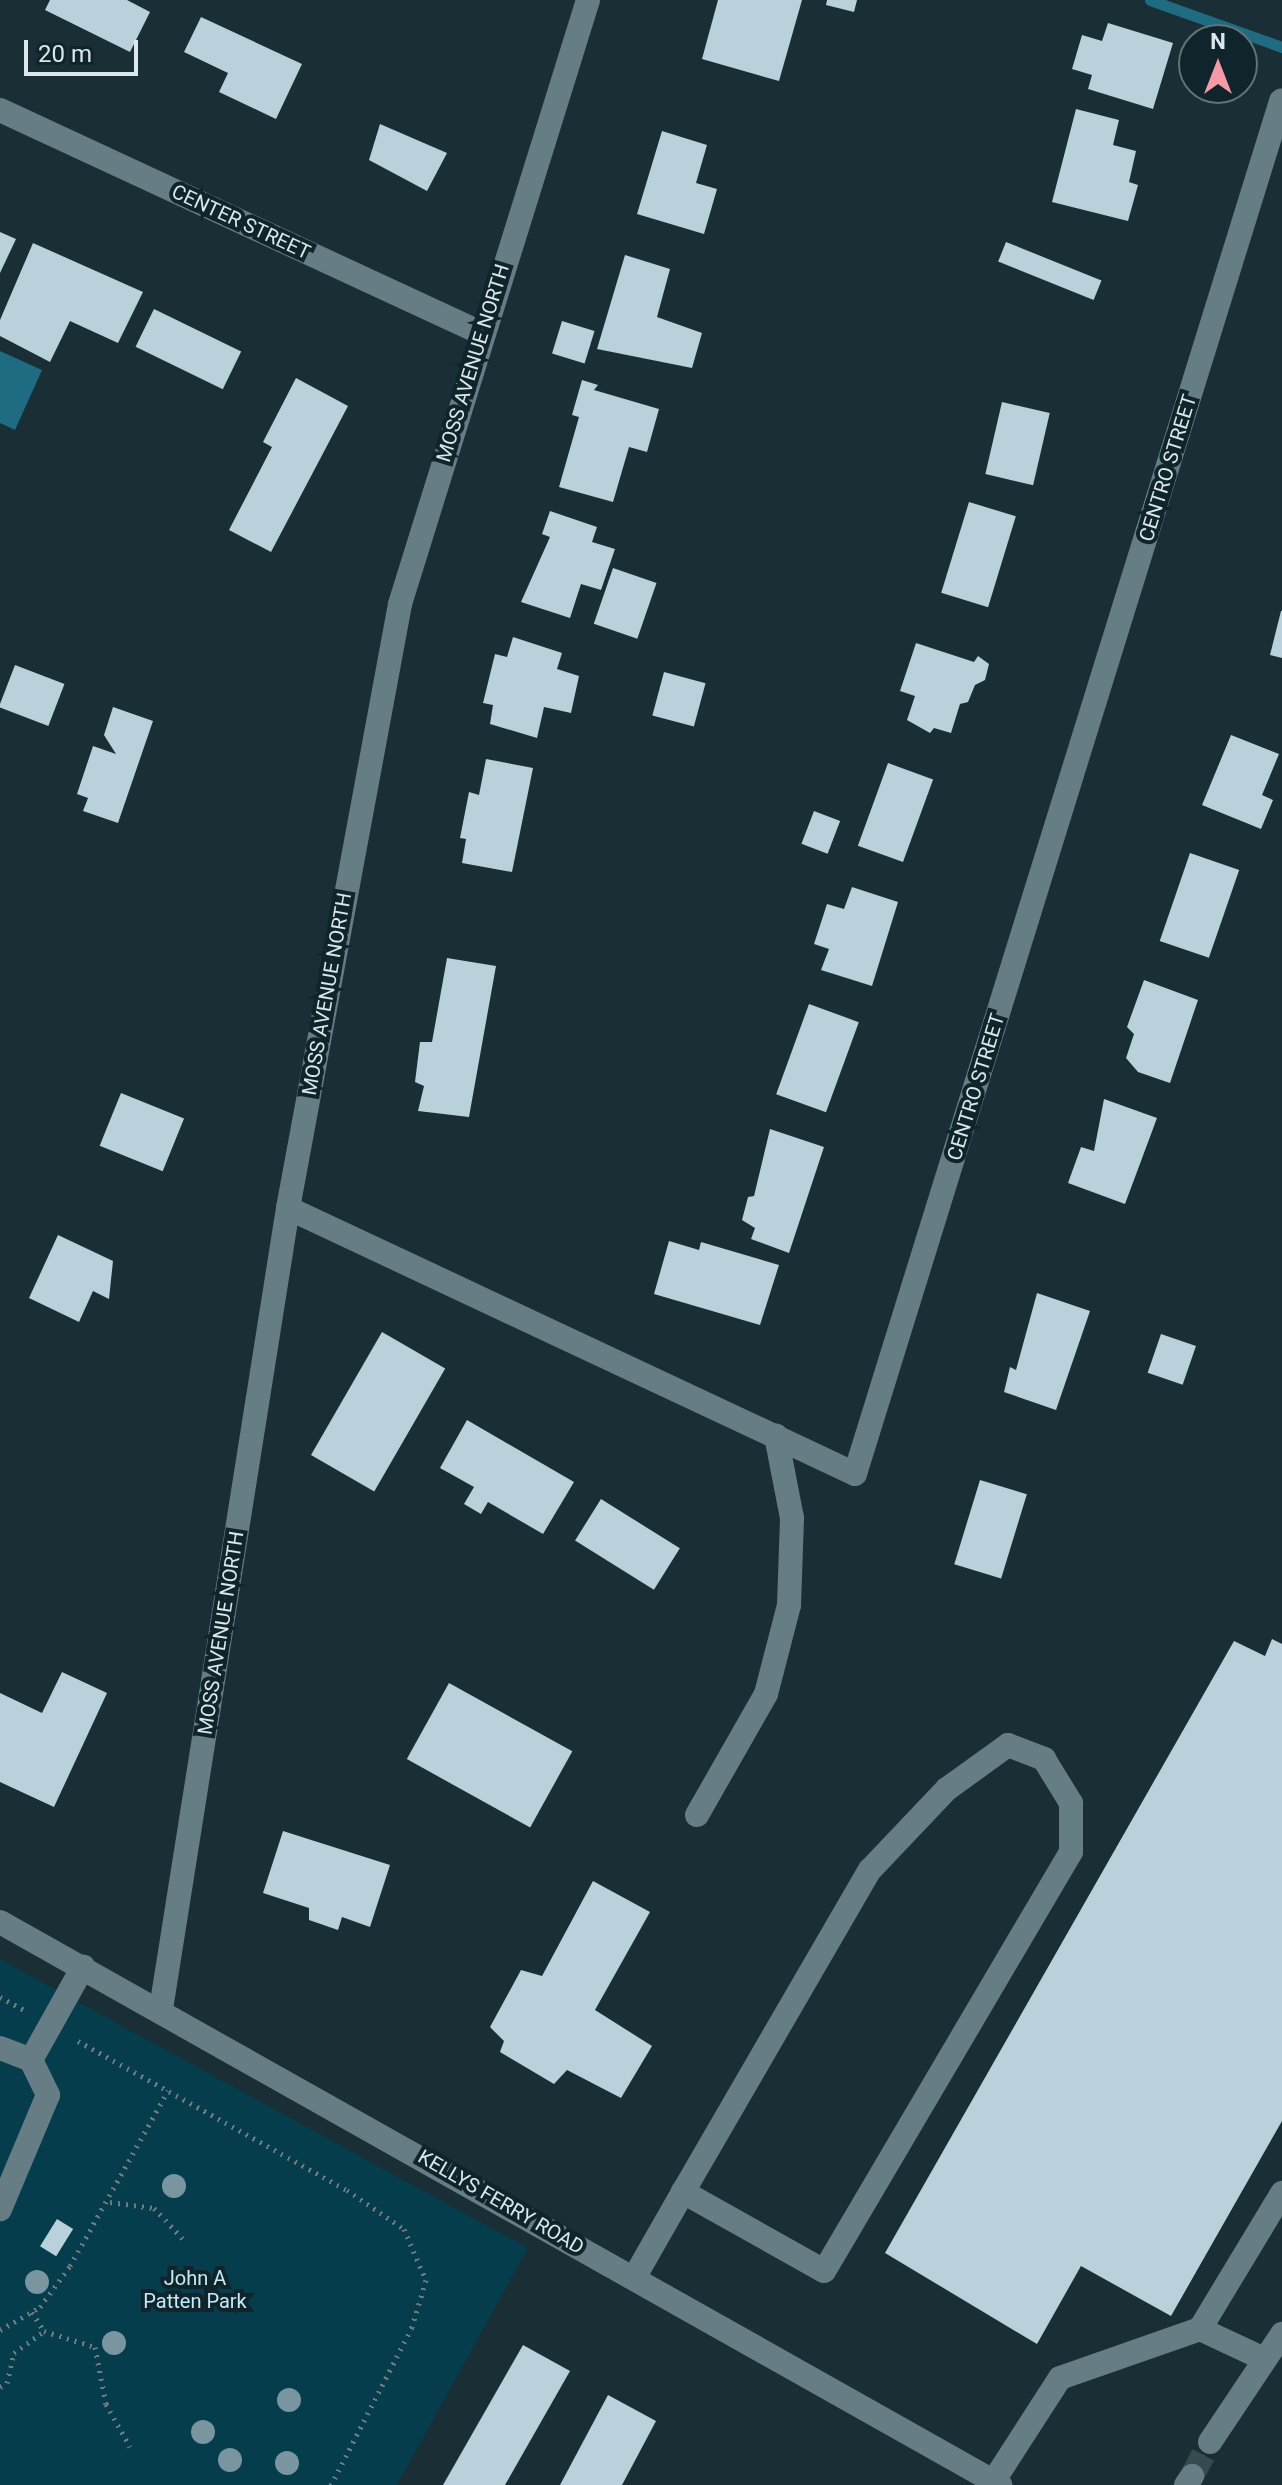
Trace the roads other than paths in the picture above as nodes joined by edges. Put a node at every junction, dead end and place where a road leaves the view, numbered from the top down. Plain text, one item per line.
1 (588, 0) edge
2 (1281, 101) edge
3 (0, 110) edge
4 (481, 333) junction
5 (288, 1208) junction
6 (776, 1436) junction
7 (697, 1815) dead end
8 (0, 1922) edge
9 (83, 1967) junction
10 (161, 2009) junction
11 (0, 2048) edge
12 (31, 2060) junction
13 (683, 2192) junction
14 (1282, 2193) edge
15 (0, 2209) edge
16 (634, 2278) junction
17 (1200, 2329) junction
18 (1282, 2334) edge
19 (1264, 2359) junction
20 (1210, 2442) tunnel mouth
21 (995, 2484) edge

1 - 4 street, MOSS AVENUE NORTH
2 - 6 street, CENTRO STREET
3 - 4 street, CENTER STREET
4 - 5 street, MOSS AVENUE NORTH
5 - 6 street, CENTRO STREET
5 - 10 street, MOSS AVENUE NORTH
6 - 7 street
8 - 9 street, KELLYS FERRY ROAD
9 - 10 street, KELLYS FERRY ROAD
9 - 12 street
10 - 16 street, KELLYS FERRY ROAD
11 - 12 street
12 - 15 street
13 - 13 street
13 - 16 street
14 - 17 street
16 - 21 street, KELLYS FERRY ROAD
17 - 19 street
17 - 21 street
18 - 19 street
19 - 20 street

